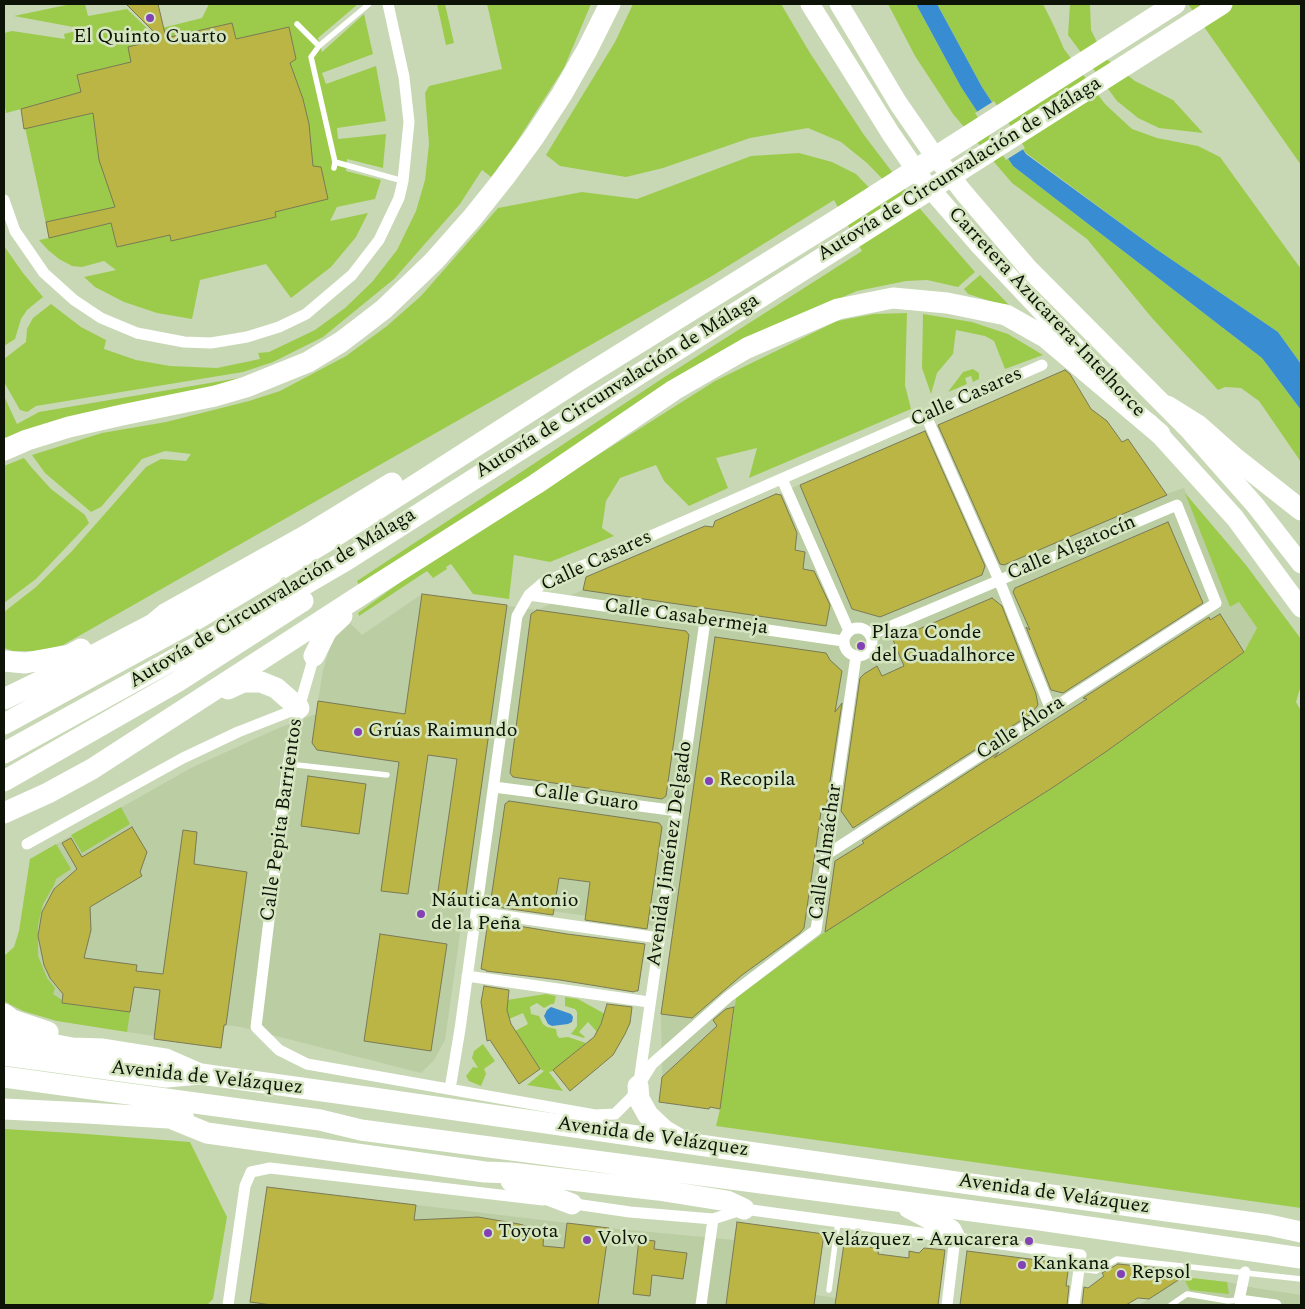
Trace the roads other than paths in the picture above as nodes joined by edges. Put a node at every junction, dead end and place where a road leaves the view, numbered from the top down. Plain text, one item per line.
1 (369, 4) edge
2 (388, 4) edge
3 (610, 4) edge
4 (810, 4) edge
5 (839, 4) edge
6 (1175, 4) edge
7 (1222, 4) edge
8 (297, 24) dead end
9 (319, 46) junction
10 (403, 181) junction
11 (4, 200) edge
12 (1042, 365) dead end
13 (1167, 406) junction
14 (525, 415) junction
15 (926, 416) junction
16 (1160, 434) junction
17 (4, 450) edge
18 (782, 479) junction
19 (449, 494) junction
20 (1301, 510) edge
21 (1301, 564) edge
22 (999, 580) junction
23 (375, 586) junction
24 (529, 595) junction
25 (1216, 603) joint
26 (1301, 608) edge
27 (165, 614) junction
28 (705, 621) junction
29 (846, 636) junction
30 (870, 636) junction
31 (314, 656) joint
32 (856, 656) junction
33 (4, 661) edge
34 (4, 699) edge
35 (197, 702) junction
36 (300, 708) junction
37 (1051, 710) junction
38 (4, 724) edge
39 (4, 753) edge
40 (288, 764) junction
41 (387, 775) dead end
42 (4, 781) edge
43 (494, 787) junction
44 (678, 812) junction
45 (4, 813) edge
46 (26, 844) dead end
47 (826, 855) junction
48 (477, 912) junction
49 (659, 938) junction
50 (467, 976) junction
51 (649, 1002) junction
52 (4, 1014) edge
53 (256, 1027) joint
54 (4, 1033) edge
55 (103, 1049) junction
56 (4, 1055) edge
57 (201, 1074) junction
58 (4, 1077) edge
59 (638, 1086) junction
60 (450, 1089) junction
61 (4, 1109) edge
62 (595, 1115) junction
63 (170, 1118) junction
64 (562, 1126) junction
65 (361, 1130) junction
66 (686, 1143) junction
67 (485, 1172) junction
68 (893, 1200) junction
69 (572, 1204) junction
70 (744, 1210) junction
71 (713, 1219) junction
72 (1301, 1220) edge
73 (838, 1222) junction
74 (1269, 1225) junction
75 (1301, 1232) edge
76 (955, 1238) junction
77 (1301, 1258) edge
78 (1079, 1269) junction
79 (1245, 1272) junction
80 (1301, 1279) edge
81 (829, 1290) dead end
82 (1239, 1300) junction
83 (228, 1305) edge
84 (701, 1305) edge
85 (947, 1305) edge
86 (1074, 1305) edge
87 (1171, 1305) edge
88 (1276, 1305) edge

1 - 9 lane
2 - 10 street
3 - 17 highway
4 - 16 main road, Carretera Azucarera-Intelhorce
5 - 13 main road, Carretera Azucarera-Intelhorce
6 - 14 highway, Autovía de Circunvalación de Málaga
7 - 19 highway, Autovía de Circunvalación de Málaga
8 - 9 lane
9 - 10 lane
10 - 11 street
12 - 15 street, Calle Casares
13 - 20 highway
13 - 21 main road, Carretera Azucarera-Intelhorce
14 - 27 highway
14 - 38 highway, Autovía de Circunvalación de Málaga
15 - 18 street, Calle Casares
15 - 22 street
16 - 23 highway
16 - 26 main road, Carretera Azucarera-Intelhorce
18 - 24 street, Calle Casares
18 - 29 street
19 - 39 highway, Autovía de Circunvalación de Málaga
19 - 42 highway
22 - 25 street, Calle Algatocín
22 - 30 street, Calle Algatocín
22 - 37 street
23 - 31 highway
23 - 35 highway
24 - 28 street, Calle Casabermeja
24 - 43 street, Calle Casares
25 - 37 street, Calle Álora
27 - 33 highway
27 - 34 highway
28 - 29 street, Calle Casabermeja
28 - 44 street, Avenida Jiménez Delgado
29 - 30 street
29 - 32 street
30 - 32 street
31 - 36 street
32 - 47 street, Calle Almáchar
35 - 36 highway
35 - 45 highway
36 - 40 street, Calle Pepita Barrientos
36 - 46 street, Calle Pepita Barrientos
37 - 47 street, Calle Álora
40 - 41 lane
40 - 53 street, Calle Pepita Barrientos
43 - 44 street, Calle Guaro
43 - 48 street, Calle Casares
44 - 49 street, Avenida Jiménez Delgado
47 - 59 street, Calle Almáchar
48 - 49 street
48 - 50 street, Calle Casares
49 - 51 street, Avenida Jiménez Delgado
50 - 51 street
50 - 60 street, Calle Casares
51 - 59 street, Avenida Jiménez Delgado
52 - 55 highway
53 - 60 street, Avenida de Velázquez
54 - 55 highway
55 - 57 highway
56 - 57 highway, Avenida de Velázquez
57 - 64 highway, Avenida de Velázquez
58 - 65 highway, Avenida de Velázquez
59 - 62 street, Calle Almáchar
59 - 66 highway
60 - 62 street, Avenida de Velázquez
61 - 63 highway
62 - 64 highway
63 - 65 highway
63 - 67 highway
64 - 66 highway, Avenida de Velázquez
65 - 68 highway, Avenida de Velázquez
66 - 74 highway, Avenida de Velázquez
67 - 69 highway
67 - 70 highway
68 - 76 highway
68 - 77 highway, Avenida de Velázquez
69 - 71 street
69 - 83 street
70 - 71 street
70 - 73 street
71 - 84 street
72 - 74 highway
73 - 76 street
73 - 81 lane
74 - 75 highway, Avenida de Velázquez
76 - 78 street
76 - 85 street
78 - 79 lane
78 - 86 street
79 - 80 lane
79 - 82 street
82 - 87 lane
82 - 88 street

